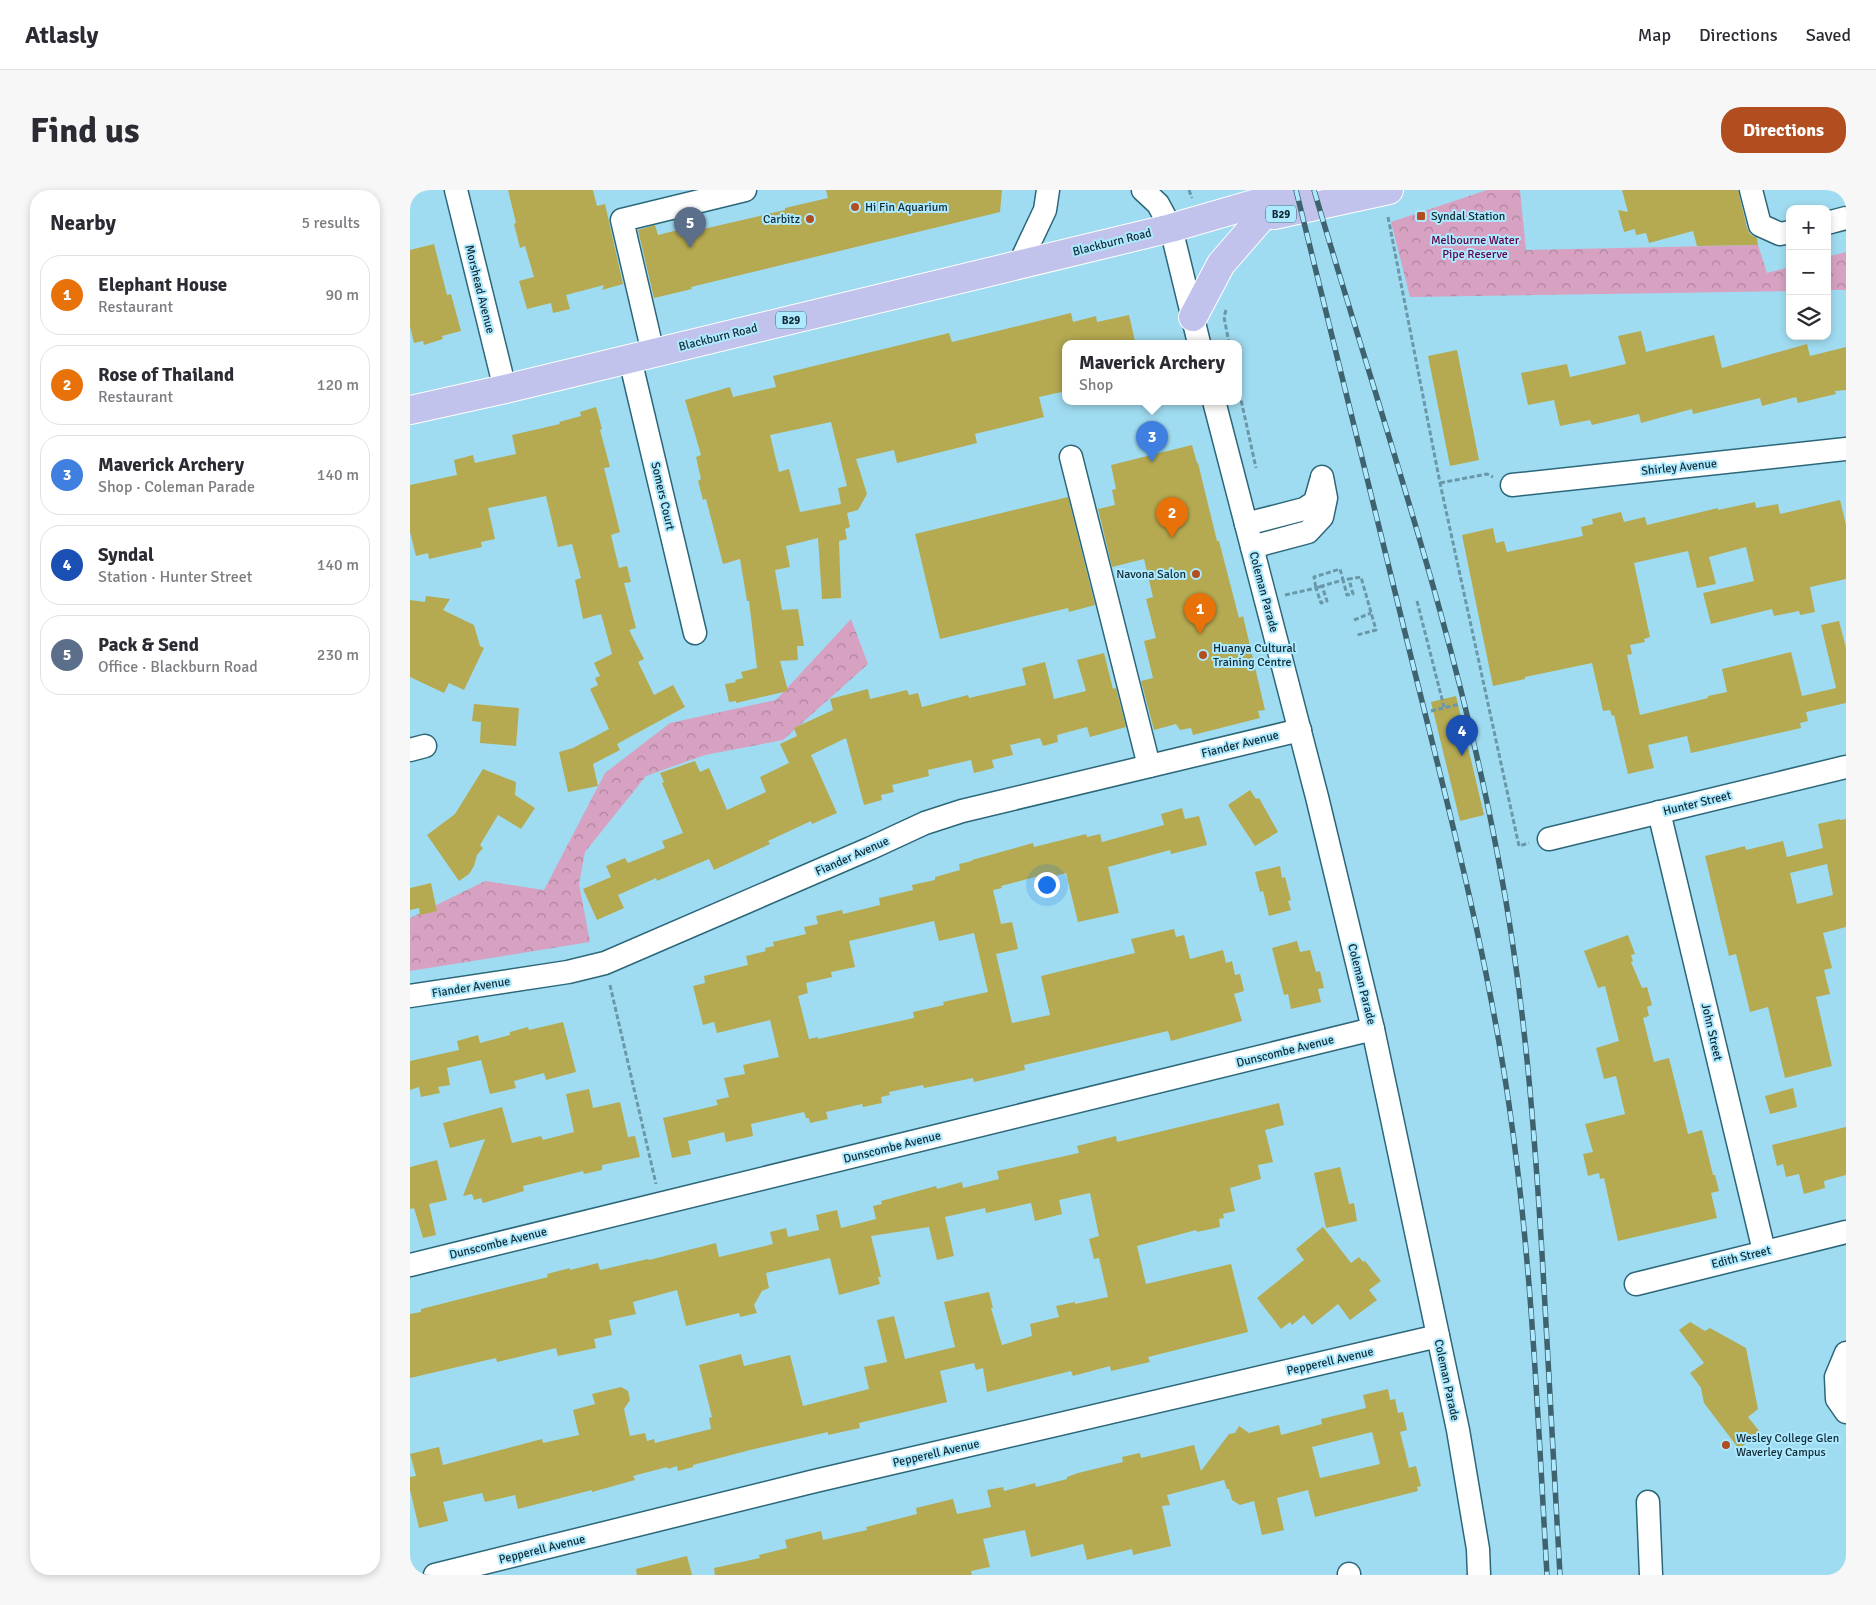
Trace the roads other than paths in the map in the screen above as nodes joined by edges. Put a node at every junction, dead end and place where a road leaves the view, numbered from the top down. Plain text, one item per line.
1 (456, 190) edge
2 (745, 190) edge
3 (1048, 190) edge
4 (1143, 190) edge
5 (1302, 190) edge
6 (1389, 190) edge
7 (1751, 190) edge
8 (1261, 218) junction
9 (1846, 218) edge
10 (1831, 222) edge
11 (1171, 228) junction
12 (1786, 233) edge
13 (1019, 264) junction
14 (1192, 317) junction
15 (1198, 340) edge
16 (642, 356) junction
17 (505, 389) junction
18 (1215, 405) edge
19 (410, 410) edge
20 (1846, 449) edge
21 (1072, 457) dead end
22 (1512, 485) road end
23 (1246, 524) junction
24 (1252, 547) junction
25 (694, 633) dead end
26 (1300, 730) junction
27 (1149, 766) junction
28 (1846, 767) edge
29 (1659, 812) junction
30 (1549, 839) road end
31 (410, 996) edge
32 (1373, 1029) junction
33 (1845, 1235) edge
34 (1764, 1251) junction
35 (410, 1265) edge
36 (1636, 1284) dead end
37 (1438, 1336) junction
38 (1846, 1354) edge
39 (1846, 1412) edge
40 (1648, 1502) dead end
41 (435, 1575) edge
42 (1479, 1575) edge
43 (1651, 1575) edge

1 - 17 street, Morshead Avenue
2 - 16 street, Somers Court
3 - 13 street
4 - 11 street
5 - 11 main road, Blackburn Road / B29
6 - 8 main road, Blackburn Road / B29
7 - 12 street
8 - 11 main road, Blackburn Road / B29
8 - 14 main road
9 - 10 street
11 - 13 main road, Blackburn Road / B29
11 - 14 street
13 - 16 main road, Blackburn Road / B29
14 - 15 street
16 - 17 main road, Blackburn Road / B29
16 - 25 street, Somers Court
17 - 19 main road, Blackburn Road / B29
18 - 23 street, Coleman Parade
20 - 22 street, Shirley Avenue
21 - 27 street
23 - 24 street, Coleman Parade
23 - 24 street
24 - 26 street, Coleman Parade
26 - 27 street, Fiander Avenue
26 - 32 street, Coleman Parade
27 - 31 street, Fiander Avenue
28 - 29 street, Hunter Street
29 - 30 street, Hunter Street
29 - 34 street, John Street
32 - 35 street, Dunscombe Avenue
32 - 37 street, Coleman Parade
33 - 34 street, Edith Street
34 - 36 street, Edith Street
37 - 41 street, Pepperell Avenue
37 - 42 street, Coleman Parade
38 - 39 street
40 - 43 street

